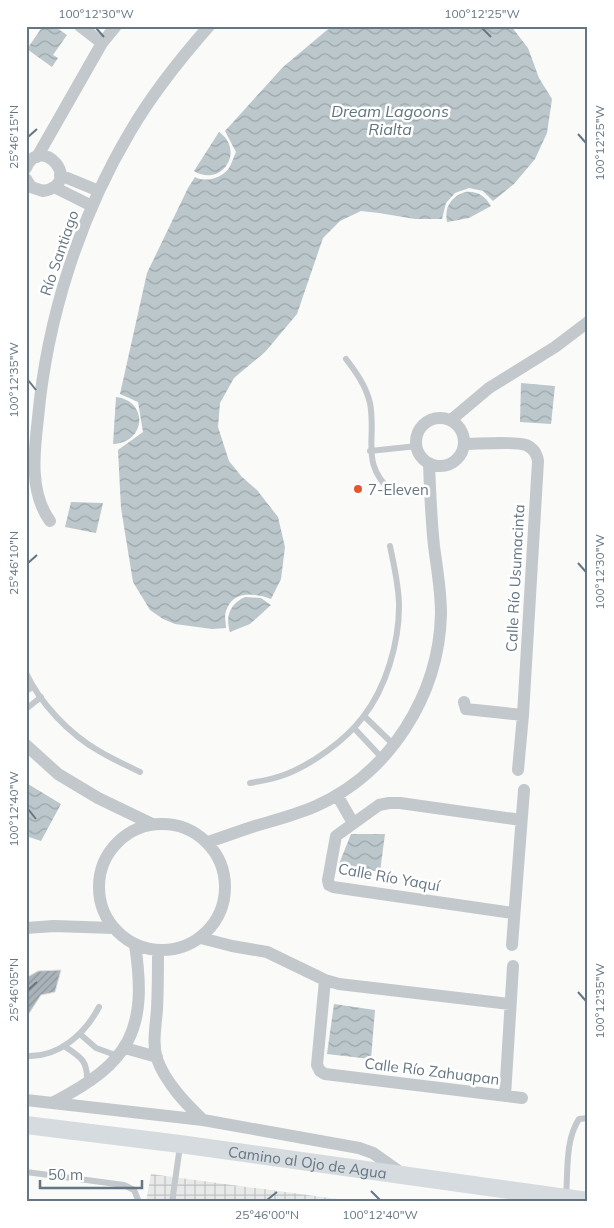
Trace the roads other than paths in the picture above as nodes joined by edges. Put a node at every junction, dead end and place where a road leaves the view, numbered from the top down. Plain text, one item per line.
1 (80, 26) edge
2 (116, 26) edge
3 (209, 26) edge
4 (102, 43) junction
5 (37, 157) junction
6 (26, 168) edge
7 (60, 175) junction
8 (27, 182) edge
9 (54, 187) junction
10 (99, 191) junction
11 (92, 206) junction
12 (588, 322) edge
13 (346, 359) dead end
14 (451, 420) junction
15 (464, 444) junction
16 (417, 446) junction
17 (370, 451) junction
18 (430, 463) junction
19 (393, 493) dead end
20 (50, 520) dead end
21 (390, 546) dead end
22 (26, 673) edge
23 (33, 687) junction
24 (26, 692) edge
25 (41, 697) junction
26 (464, 702) dead end
27 (26, 709) edge
28 (523, 715) junction
29 (364, 716) junction
30 (354, 728) junction
31 (26, 745) edge
32 (394, 745) junction
33 (382, 758) junction
34 (518, 770) dead end
35 (140, 772) dead end
36 (250, 783) dead end
37 (524, 790) dead end
38 (337, 795) junction
39 (521, 820) junction
40 (353, 823) junction
41 (152, 824) junction
42 (208, 842) junction
43 (513, 913) junction
44 (26, 928) edge
45 (113, 928) junction
46 (200, 938) junction
47 (135, 945) junction
48 (512, 945) dead end
49 (158, 950) junction
50 (513, 966) dead end
51 (325, 980) junction
52 (510, 1004) junction
53 (99, 1008) dead end
54 (80, 1034) junction
55 (64, 1046) junction
56 (122, 1052) junction
57 (26, 1056) edge
58 (157, 1057) junction
59 (87, 1083) junction
60 (505, 1096) junction
61 (522, 1098) dead end
62 (26, 1100) edge
63 (54, 1102) junction
64 (588, 1118) edge
65 (203, 1120) junction
66 (26, 1125) edge
67 (180, 1144) junction
68 (26, 1172) edge
69 (404, 1175) junction
70 (561, 1199) edge
71 (588, 1201) edge
72 (139, 1202) edge
73 (172, 1202) edge

1 - 4 street
2 - 4 street
3 - 10 street, Río Santiago
4 - 5 street
5 - 6 street
5 - 7 street
7 - 9 street
7 - 10 street
8 - 9 street
9 - 11 street
10 - 11 street, Río Santiago
11 - 20 street, Río Santiago
12 - 14 street
13 - 17 lane
14 - 15 street
14 - 16 street
15 - 18 street
15 - 28 street, Calle Río Usumacinta
16 - 17 lane
16 - 18 street
17 - 19 lane
18 - 32 street
21 - 29 lane
22 - 23 lane
23 - 24 lane
23 - 25 lane
25 - 27 lane
25 - 35 lane
26 - 28 street
28 - 34 street
29 - 30 lane
29 - 32 lane
30 - 33 lane
30 - 36 lane
31 - 41 street
32 - 33 street
33 - 38 street
37 - 39 street
38 - 40 street
38 - 42 street
39 - 40 street, Calle Río Yaquí
39 - 43 street
40 - 43 street, Calle Río Yaquí
41 - 42 street
41 - 45 street
42 - 46 street
43 - 48 street
44 - 45 street
45 - 47 street
46 - 49 street
46 - 51 street
47 - 49 street
47 - 56 street
49 - 58 street
50 - 52 street, Calle Río Zahuapan
51 - 52 street
51 - 60 street, Calle Río Zahuapan
52 - 60 street, Calle Río Zahuapan
53 - 54 lane
54 - 55 lane
54 - 56 lane
55 - 57 lane
55 - 59 lane
56 - 58 street
56 - 59 street
58 - 65 street
59 - 63 street
60 - 61 street
62 - 63 street
63 - 65 street
64 - 70 lane
65 - 69 street
66 - 67 street, Camino al Ojo de Agua
67 - 69 street, Camino al Ojo de Agua
67 - 73 lane
68 - 72 lane
69 - 70 street, Camino al Ojo de Agua
70 - 71 street, Camino al Ojo de Agua

